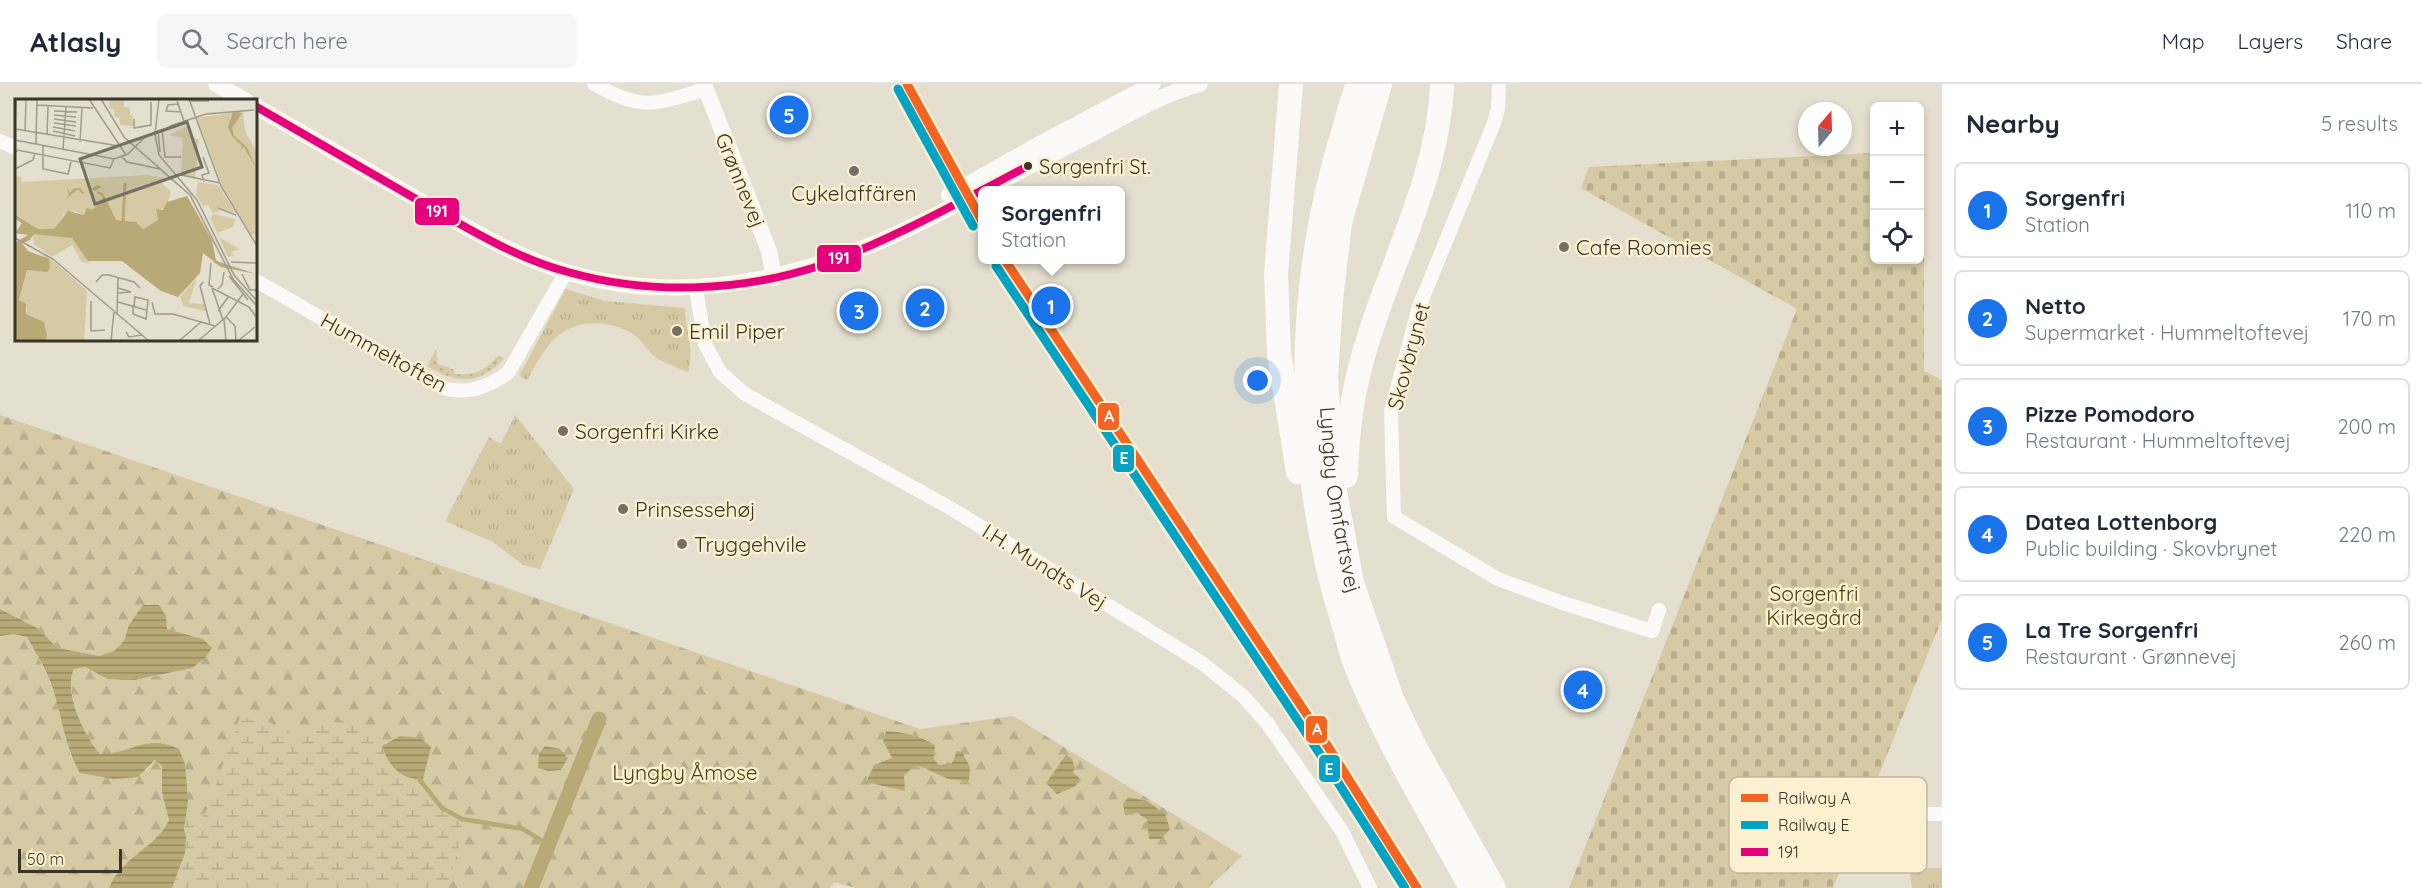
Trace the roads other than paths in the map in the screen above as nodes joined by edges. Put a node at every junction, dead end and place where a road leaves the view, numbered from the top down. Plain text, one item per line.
1 (216, 84) edge
2 (594, 84) edge
3 (1153, 84) edge
4 (1200, 84) edge
5 (1291, 84) edge
6 (1358, 84) edge
7 (1380, 84) edge
8 (1442, 84) edge
9 (1499, 84) edge
10 (705, 86) edge
11 (243, 99) edge
12 (256, 107) edge
13 (0, 141) edge
14 (15, 148) edge
15 (1025, 160) junction
16 (566, 272) junction
17 (774, 278) junction
18 (256, 281) edge
19 (696, 288) junction
20 (1323, 549) junction
21 (1352, 583) junction
22 (1659, 610) dead end
23 (1927, 814) dead end
24 (1942, 814) edge
25 (1370, 888) edge
26 (1471, 888) edge
27 (1494, 888) edge

1 - 11 street
2 - 10 street
3 - 15 street
4 - 15 street
5 - 20 highway
6 - 20 highway, Lyngby Omfartsvej
7 - 21 highway, Lyngby Omfartsvej
8 - 21 highway
9 - 22 street, Skovbrynet
10 - 17 street, Grønnevej
12 - 16 street
13 - 14 street
15 - 17 street
16 - 18 street, Hummeltoften
16 - 19 street
17 - 19 street
19 - 25 street, I.H. Mundts Vej
20 - 26 highway, Lyngby Omfartsvej
21 - 27 highway, Lyngby Omfartsvej
23 - 24 street

